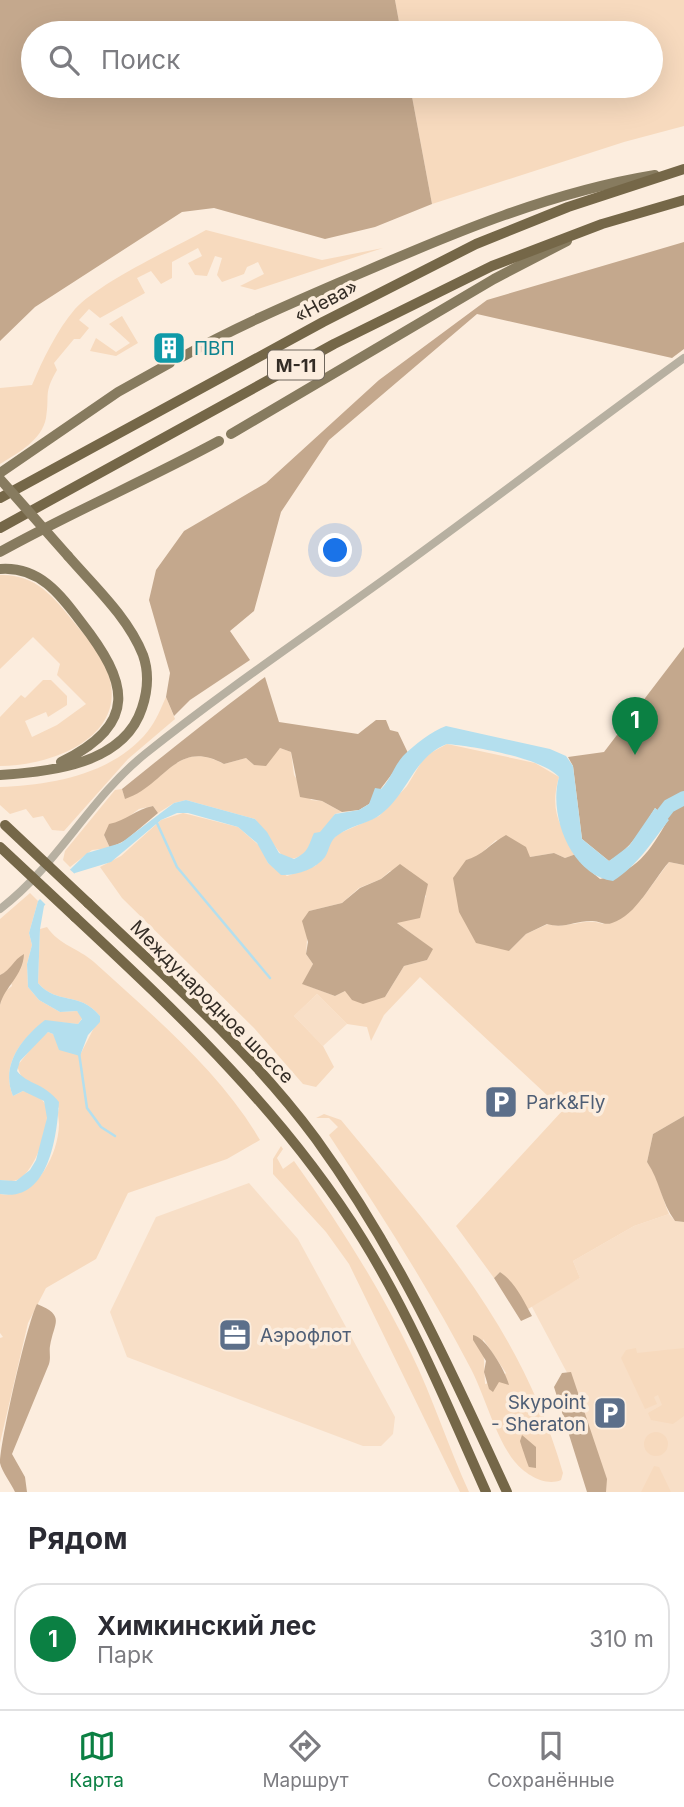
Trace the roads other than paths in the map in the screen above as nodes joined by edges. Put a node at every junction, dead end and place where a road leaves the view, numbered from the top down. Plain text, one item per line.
1 (680, 170) edge
2 (684, 200) edge
3 (602, 224) junction
4 (182, 357) dead end
5 (684, 358) edge
6 (170, 363) dead end
7 (231, 434) dead end
8 (219, 441) dead end
9 (0, 473) edge
10 (0, 479) edge
11 (0, 498) edge
12 (0, 528) edge
13 (0, 552) edge
14 (0, 569) edge
15 (48, 768) junction
16 (0, 775) edge
17 (2, 823) edge
18 (0, 847) edge
19 (0, 909) edge
20 (486, 1492) edge
21 (507, 1492) edge

1 - 4 main road, М-11
1 - 11 highway, «Нева» / М-11
2 - 3 highway, М-11
3 - 7 main road, М-11
3 - 12 highway, М-11
5 - 19 street
6 - 9 main road
8 - 13 main road
10 - 15 main road, bridge
14 - 15 main road
15 - 16 main road
17 - 21 highway, Международное шоссе, bridge
18 - 20 highway, Международное шоссе, bridge

